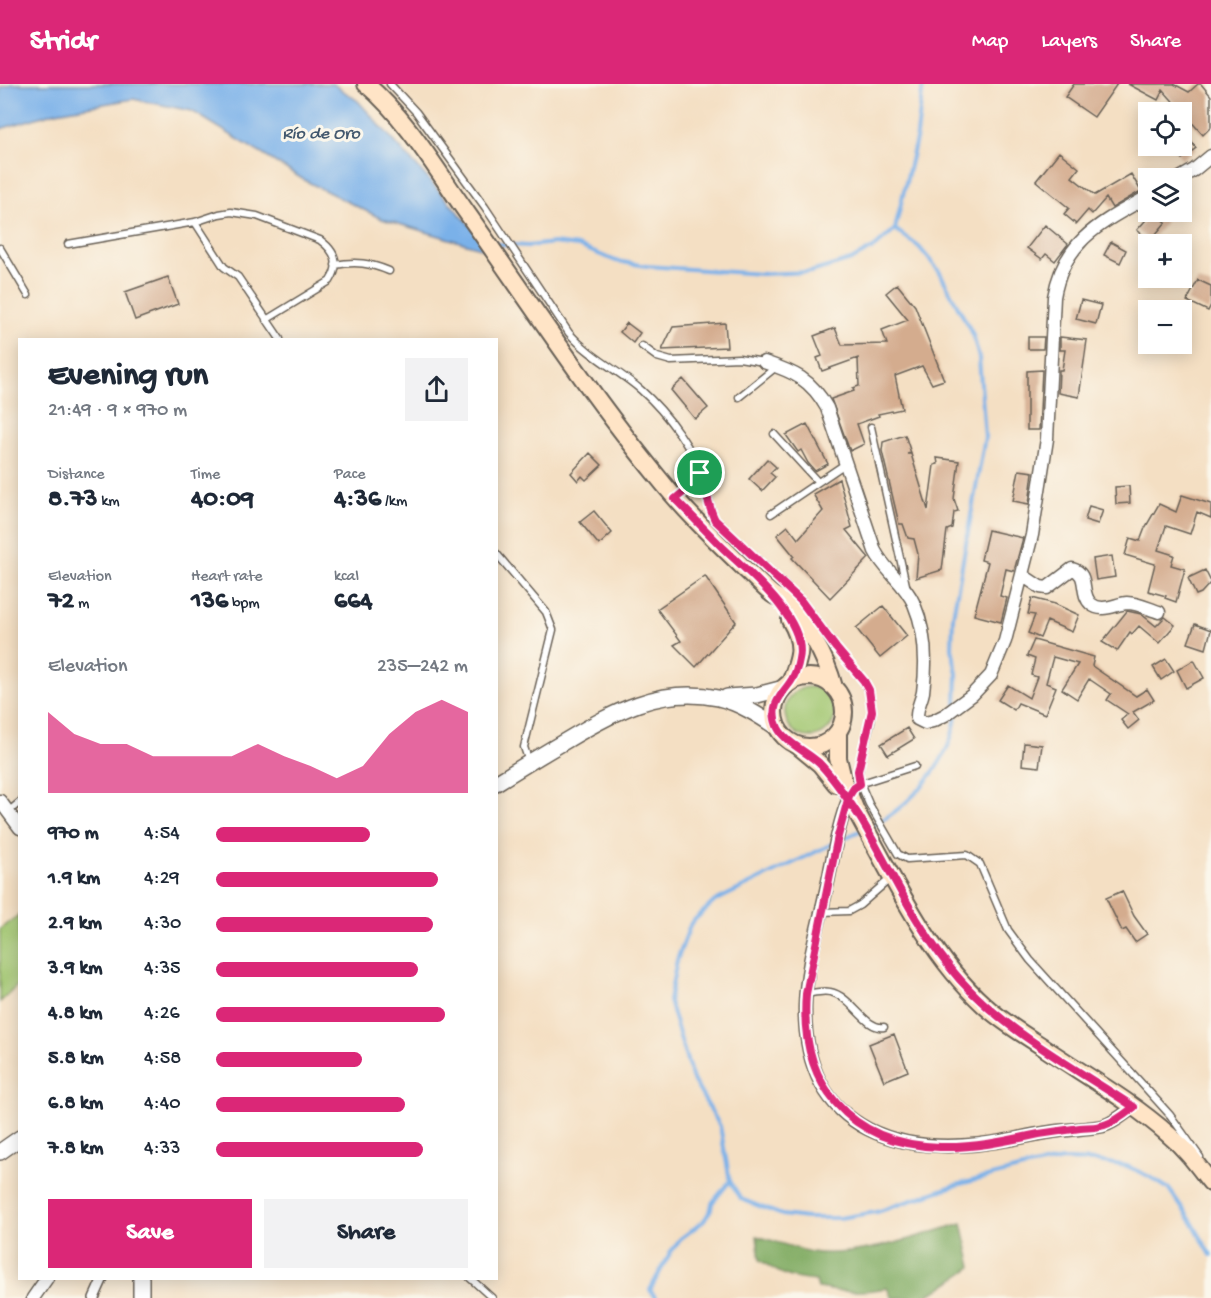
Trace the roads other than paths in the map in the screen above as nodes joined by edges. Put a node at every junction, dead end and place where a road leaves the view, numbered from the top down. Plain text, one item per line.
1 (366, 84) edge
2 (390, 84) edge
3 (1211, 156) edge
4 (1192, 171) edge
5 (1138, 202) edge
6 (195, 222) junction
7 (68, 244) dead end
8 (0, 248) edge
9 (335, 265) junction
10 (390, 271) dead end
11 (28, 295) dead end
12 (266, 320) junction
13 (279, 338) edge
14 (642, 346) dead end
15 (765, 362) joint
16 (777, 366) junction
17 (739, 398) dead end
18 (871, 428) dead end
19 (774, 434) dead end
20 (846, 464) junction
21 (700, 473) junction
22 (818, 482) junction
23 (675, 499) junction
24 (771, 514) dead end
25 (498, 555) edge
26 (1022, 575) junction
27 (772, 594) junction
28 (908, 594) junction
29 (1159, 612) dead end
30 (787, 686) junction
31 (834, 687) junction
32 (718, 698) junction
33 (779, 729) junction
34 (838, 733) junction
35 (796, 745) junction
36 (838, 758) junction
37 (860, 762) junction
38 (529, 763) junction
39 (915, 766) dead end
40 (840, 781) junction
41 (498, 782) edge
42 (860, 784) junction
43 (0, 801) edge
44 (18, 804) edge
45 (863, 808) junction
46 (8, 812) junction
47 (18, 825) edge
48 (891, 873) junction
49 (822, 912) junction
50 (806, 994) junction
51 (884, 1027) dead end
52 (1134, 1107) junction
53 (18, 1139) edge
54 (0, 1152) edge
55 (1211, 1181) edge
56 (46, 1280) edge
57 (102, 1280) edge
58 (141, 1280) edge
59 (472, 1280) edge
60 (33, 1298) edge
61 (94, 1298) edge
62 (141, 1298) edge
63 (492, 1298) edge

1 - 23 main road
2 - 21 lane
3 - 4 street
5 - 26 street
6 - 7 lane
6 - 9 lane
6 - 12 lane
8 - 11 lane
9 - 10 lane
9 - 12 lane
12 - 13 lane
14 - 15 lane
15 - 16 street
16 - 17 lane
16 - 20 street
18 - 28 lane
19 - 22 lane
20 - 22 lane
20 - 28 street
21 - 23 lane
21 - 37 lane
22 - 24 lane
23 - 27 main road
25 - 38 lane
26 - 28 street
26 - 29 street
27 - 30 main road
27 - 31 main road
30 - 31 main road
30 - 32 street
30 - 33 main road
31 - 34 main road
32 - 33 street
32 - 38 street
33 - 35 main road
34 - 35 main road
34 - 36 main road
35 - 40 main road
36 - 37 lane
36 - 40 main road
37 - 42 lane
38 - 41 street
39 - 42 lane
40 - 45 main road, bridge
42 - 45 lane
42 - 49 street
43 - 46 street
44 - 46 lane
45 - 48 main road
45 - 55 lane
46 - 47 street
48 - 49 lane
48 - 52 main road
49 - 50 street
50 - 51 lane
50 - 52 street
52 - 55 main road
53 - 54 street
56 - 60 street
57 - 61 street
58 - 62 street
59 - 63 lane

